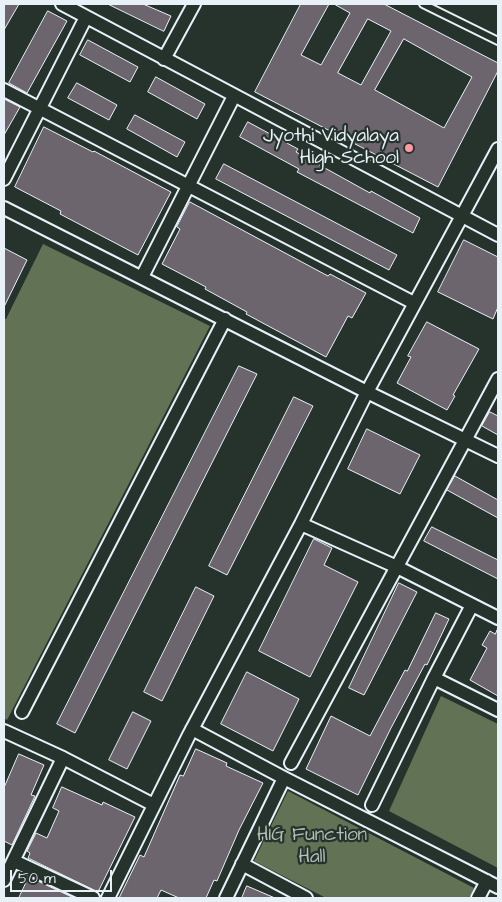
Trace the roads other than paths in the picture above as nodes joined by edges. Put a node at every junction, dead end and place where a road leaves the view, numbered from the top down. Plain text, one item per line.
1 (62, 4) edge
2 (194, 4) edge
3 (424, 4) edge
4 (86, 17) junction
5 (498, 41) edge
6 (164, 59) junction
7 (4, 90) edge
8 (234, 96) junction
9 (40, 110) junction
10 (498, 149) edge
11 (4, 179) edge
12 (188, 187) junction
13 (4, 208) edge
14 (461, 216) junction
15 (498, 235) edge
16 (142, 278) junction
17 (414, 303) junction
18 (225, 319) junction
19 (498, 379) edge
20 (367, 392) junction
21 (465, 440) junction
22 (498, 456) edge
23 (301, 524) junction
24 (397, 567) junction
25 (472, 605) junction
26 (498, 618) edge
27 (434, 678) junction
28 (498, 710) edge
29 (22, 712) dead end
30 (192, 729) junction
31 (4, 731) edge
32 (64, 758) junction
33 (291, 763) dead end
34 (284, 778) junction
35 (154, 805) junction
36 (372, 806) dead end
37 (14, 860) junction
38 (242, 864) junction
39 (4, 880) edge
40 (492, 884) edge
41 (93, 898) edge
42 (108, 898) edge
43 (226, 898) edge
44 (306, 898) edge
45 (478, 898) edge

1 - 4 street
2 - 6 street
3 - 5 lane
4 - 6 street
4 - 9 street
6 - 8 street
7 - 9 street
8 - 12 street
8 - 14 street
9 - 11 street
9 - 12 street
10 - 14 street
12 - 16 street
12 - 17 street
13 - 16 street
14 - 15 street
14 - 17 street
16 - 18 street
17 - 20 street
18 - 20 street
18 - 29 street
19 - 21 street
20 - 21 street
20 - 23 street
21 - 22 street
21 - 24 street
23 - 24 street
23 - 30 street
24 - 25 street
24 - 33 street
25 - 26 street
25 - 27 street
27 - 28 street
27 - 36 street
30 - 34 street
30 - 35 street
31 - 32 street
32 - 35 street
32 - 37 street
34 - 38 street
34 - 40 street
35 - 42 street
37 - 39 street
37 - 41 street
38 - 43 street
38 - 44 street
40 - 45 street

